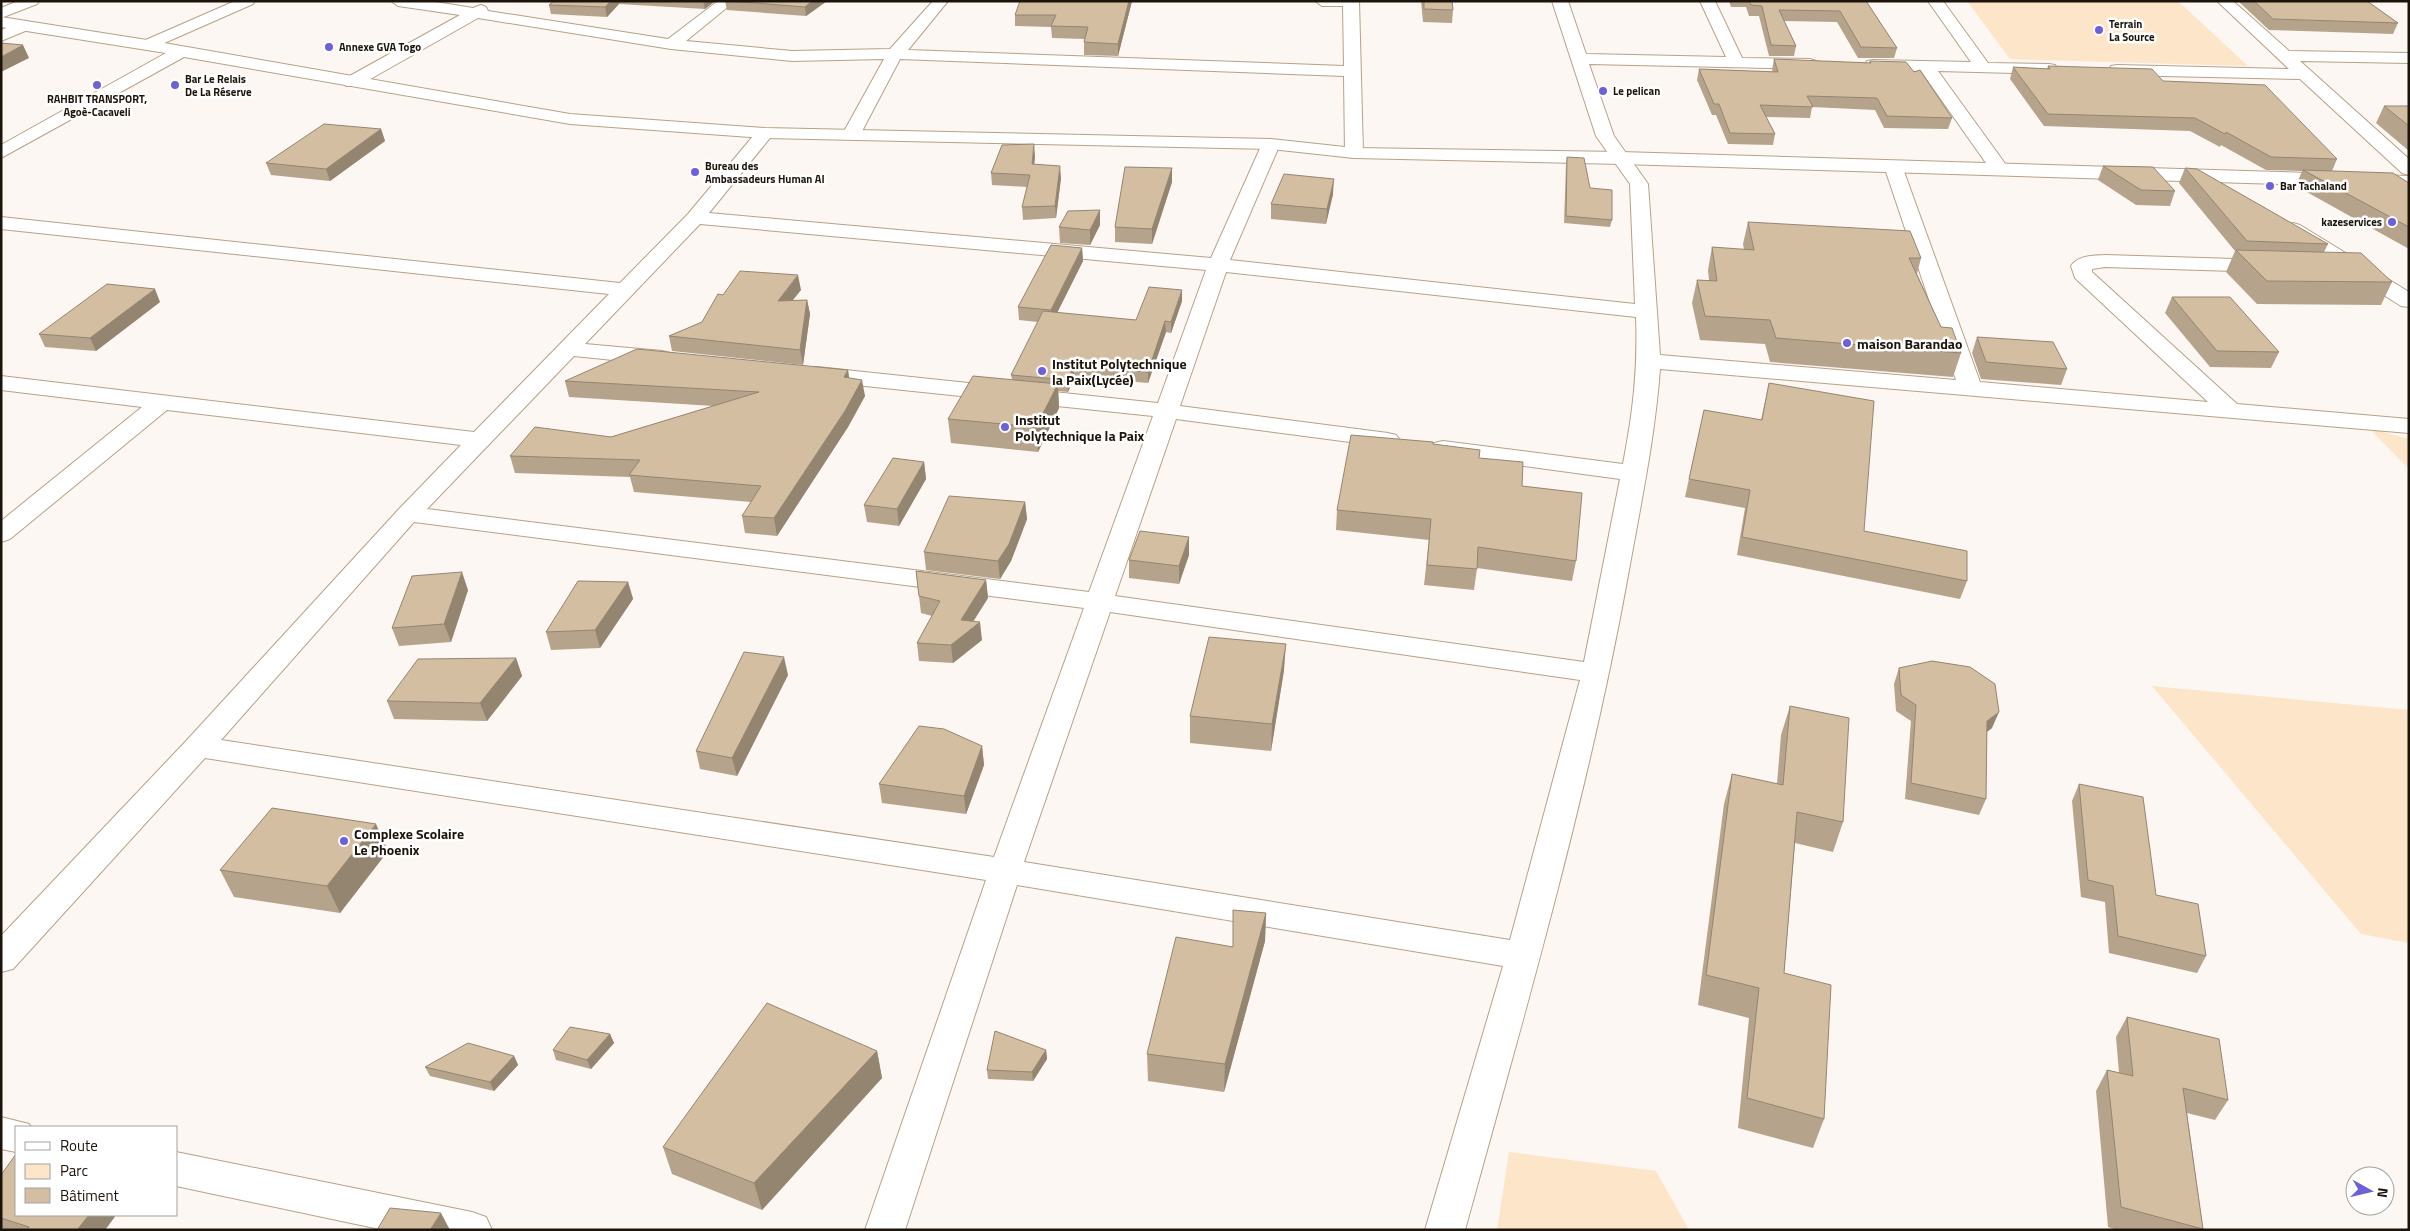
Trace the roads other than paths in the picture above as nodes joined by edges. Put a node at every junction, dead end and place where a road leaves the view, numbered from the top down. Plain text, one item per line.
1 (32, 1) edge
2 (248, 1) edge
3 (398, 1) edge
4 (494, 1) edge
5 (728, 1) edge
6 (941, 1) edge
7 (1322, 1) edge
8 (1560, 1) edge
9 (1707, 1) edge
10 (1934, 1) edge
11 (2224, 1) edge
12 (1351, 2) edge
13 (1, 13) edge
14 (475, 14) junction
15 (1, 22) edge
16 (24, 26) junction
17 (1, 36) edge
18 (671, 44) junction
19 (147, 45) junction
20 (182, 51) junction
21 (894, 54) junction
22 (2283, 56) junction
23 (2409, 58) edge
24 (1578, 59) junction
25 (1736, 62) junction
26 (1822, 64) edge
27 (1860, 65) edge
28 (1926, 66) junction
29 (1983, 68) junction
30 (2061, 69) edge
31 (2100, 70) edge
32 (1353, 71) junction
33 (2303, 74) junction
34 (352, 82) junction
35 (765, 133) junction
36 (851, 135) junction
37 (1271, 144) junction
38 (1, 153) edge
39 (1354, 153) junction
40 (1621, 158) junction
41 (1893, 166) junction
42 (2000, 169) junction
43 (2409, 169) edge
44 (2209, 176) junction
45 (2409, 182) edge
46 (2242, 196) edge
47 (2274, 217) edge
48 (694, 218) junction
49 (1, 224) edge
50 (1218, 265) junction
51 (2288, 266) edge
52 (2317, 267) edge
53 (2355, 268) junction
54 (626, 290) junction
55 (2409, 301) edge
56 (1647, 312) junction
57 (570, 349) junction
58 (687, 361) edge
59 (1649, 361) junction
60 (795, 372) edge
61 (1, 383) edge
62 (1971, 390) junction
63 (162, 402) junction
64 (2230, 410) junction
65 (1168, 411) junction
66 (2409, 426) edge
67 (479, 440) junction
68 (1632, 473) junction
69 (408, 514) junction
70 (1, 534) edge
71 (1100, 602) junction
72 (1596, 673) junction
73 (198, 747) junction
74 (1005, 871) junction
75 (1523, 956) junction
76 (1, 960) edge
77 (1, 1133) edge
78 (15, 1136) edge
79 (178, 1169) edge
80 (472, 1230) edge
81 (885, 1230) edge
82 (1445, 1230) edge

1 - 13 street
2 - 19 street
3 - 14 street
4 - 14 street
5 - 18 street
6 - 21 street
7 - 12 street
8 - 24 street
9 - 25 street
10 - 29 street
11 - 22 street
12 - 32 street
14 - 18 street
14 - 34 street
15 - 16 street
16 - 17 street
16 - 19 street
18 - 21 street
19 - 20 street
20 - 34 street
20 - 38 street
21 - 32 street
21 - 36 street
22 - 23 street
22 - 33 street
24 - 25 street
24 - 40 street
25 - 26 street
27 - 28 street
28 - 29 street
28 - 42 street
29 - 30 street
31 - 33 street
32 - 39 street
33 - 43 street
34 - 35 street
35 - 36 street
35 - 48 street
36 - 37 street
37 - 39 street
37 - 50 street
39 - 40 street
40 - 41 street
40 - 56 street
41 - 42 street
41 - 62 street
42 - 44 street
44 - 45 street
44 - 46 street
47 - 53 street
48 - 50 street
48 - 54 street
49 - 54 street
50 - 56 street
50 - 65 street
51 - 64 street
52 - 53 street
53 - 55 street
54 - 57 street
56 - 59 street
57 - 58 street
57 - 67 street
59 - 62 street
59 - 68 street
60 - 65 street
61 - 63 street
62 - 64 street
63 - 67 street
63 - 70 street
64 - 66 street
65 - 68 street
65 - 71 street
67 - 69 street
68 - 72 street
69 - 71 street
69 - 73 street
71 - 72 street
71 - 74 street
72 - 75 street
73 - 74 street
73 - 76 street
74 - 75 street
74 - 81 street
75 - 82 street
77 - 78 street
79 - 80 street

